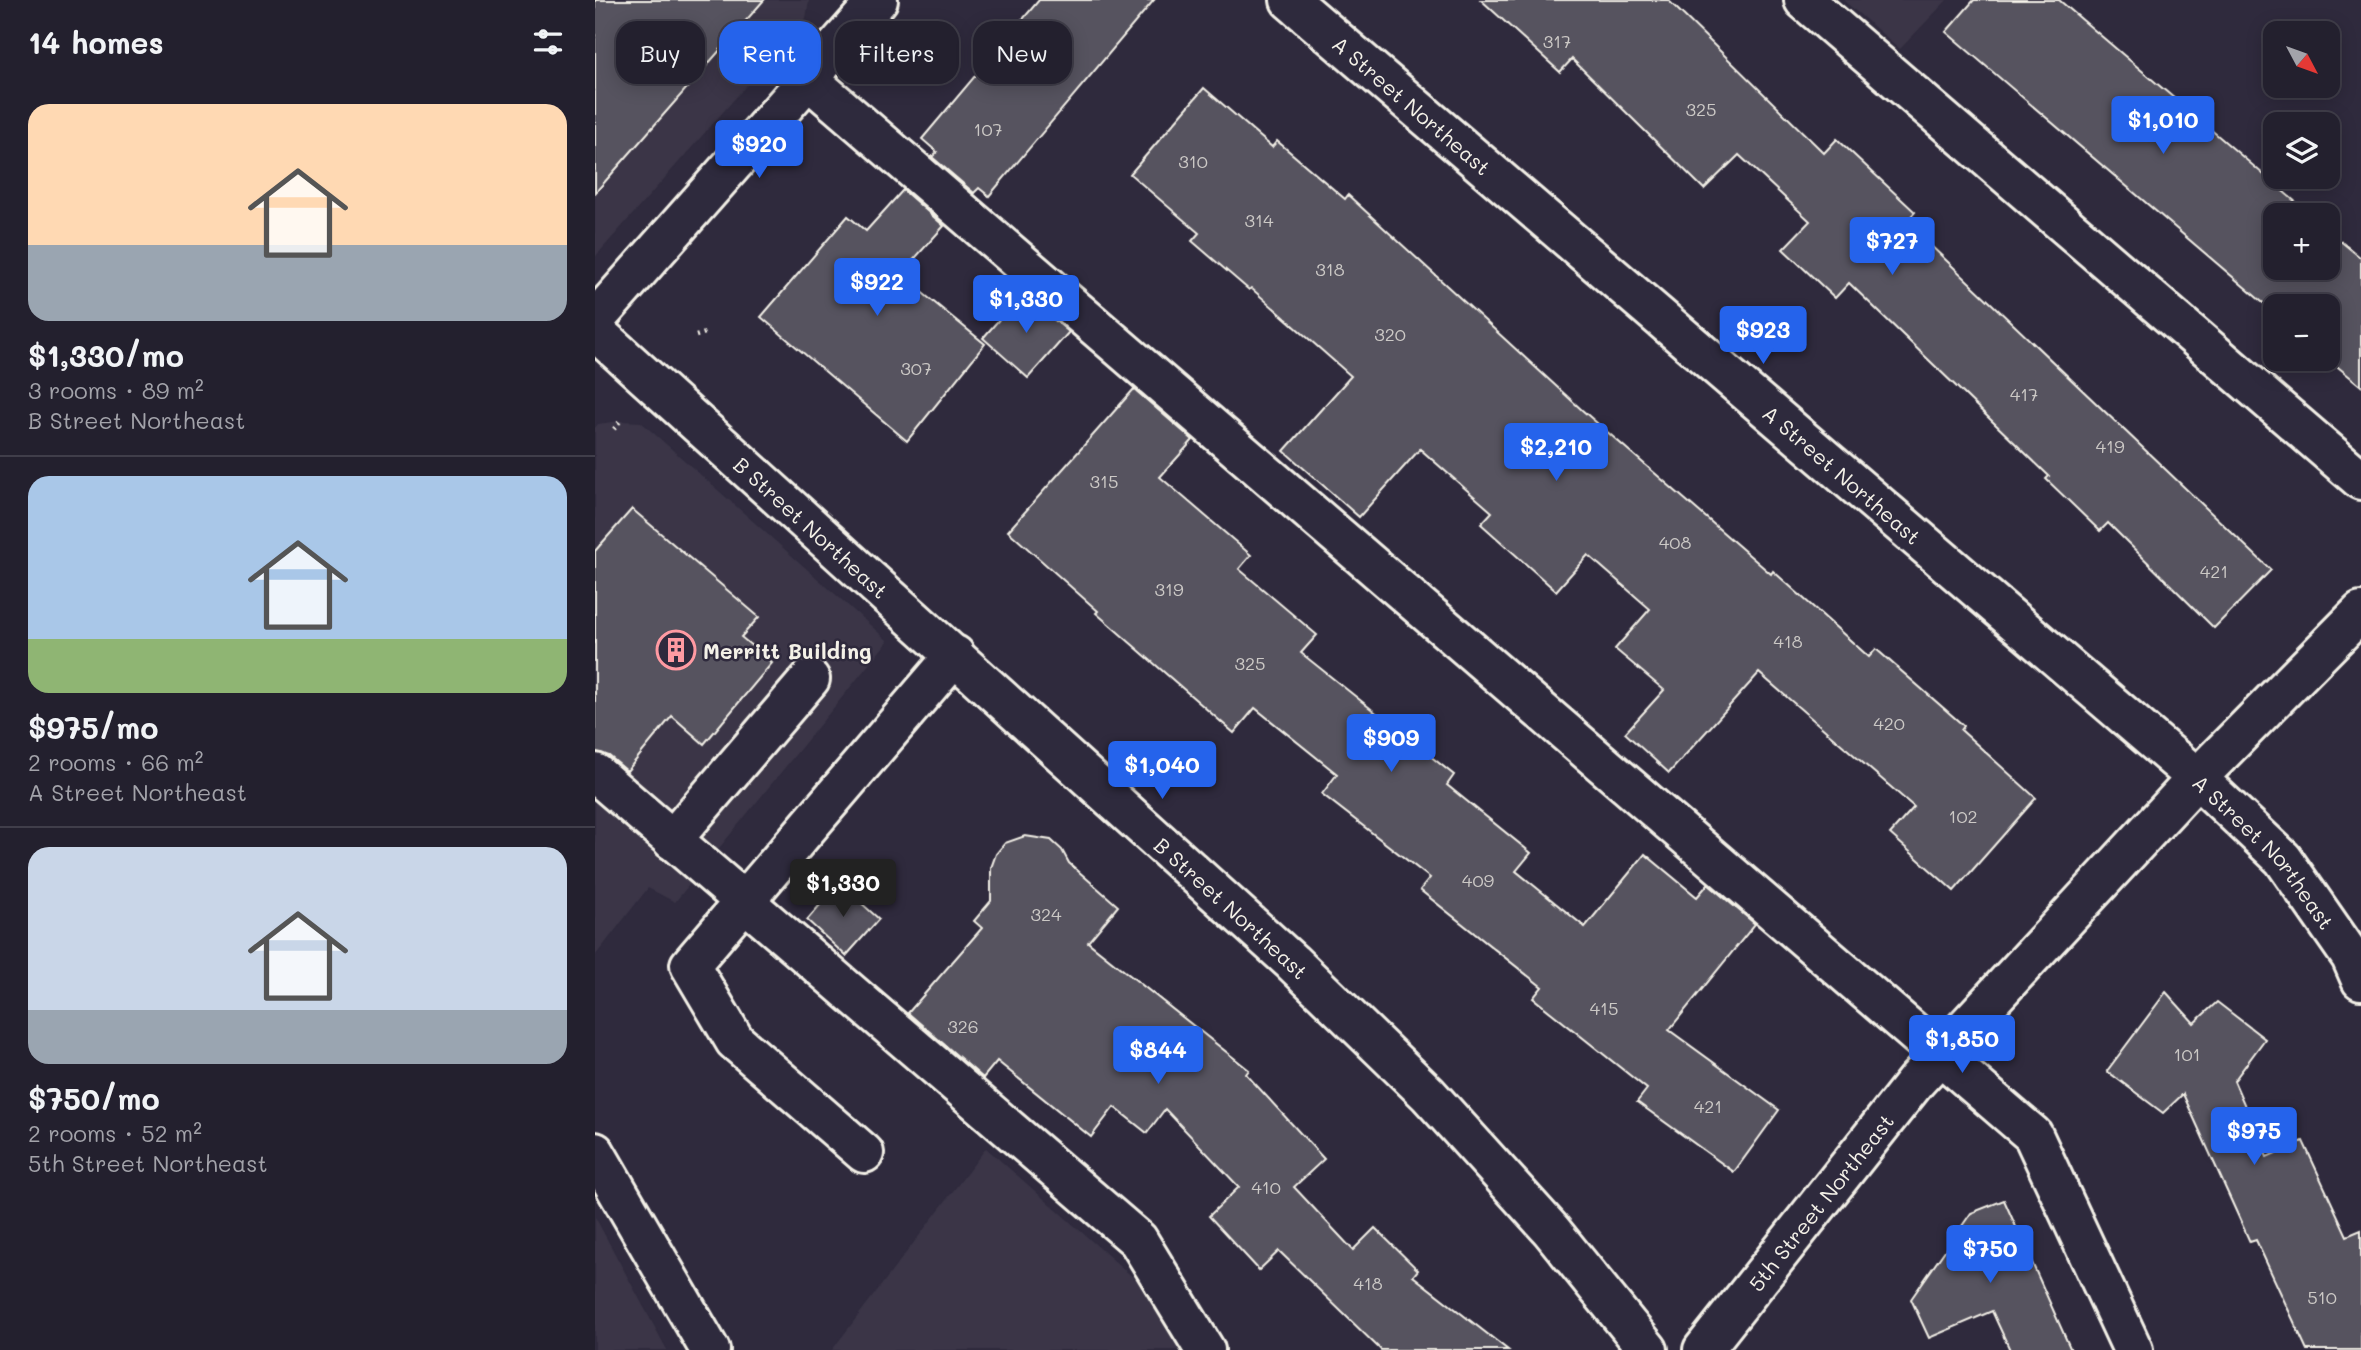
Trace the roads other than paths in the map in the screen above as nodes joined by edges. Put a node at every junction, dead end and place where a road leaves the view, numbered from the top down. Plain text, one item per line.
1 (878, 0) edge
2 (1290, 0) edge
3 (1804, 0) edge
4 (821, 64) edge
5 (804, 84) edge
6 (814, 84) edge
7 (595, 320) edge
8 (595, 331) edge
9 (2361, 480) edge
10 (2361, 612) edge
11 (955, 655) junction
12 (810, 679) dead end
13 (595, 773) edge
14 (2197, 778) junction
15 (672, 840) junction
16 (743, 902) junction
17 (2361, 980) edge
18 (1940, 1054) junction
19 (595, 1152) edge
20 (864, 1153) dead end
21 (710, 1350) edge
22 (1205, 1350) edge
23 (1648, 1350) edge
24 (1703, 1350) edge
25 (2133, 1350) edge

1 - 4 street
2 - 14 street, A Street Northeast
3 - 9 street
5 - 7 street
6 - 18 street
8 - 11 street, B Street Northeast
10 - 14 street, 5th Street Northeast
11 - 16 street
11 - 23 street, B Street Northeast
12 - 15 street
13 - 15 street
14 - 17 street, A Street Northeast
14 - 18 street, 5th Street Northeast
15 - 16 street
16 - 20 street
16 - 22 street
18 - 24 street, 5th Street Northeast
18 - 25 street
19 - 21 street

